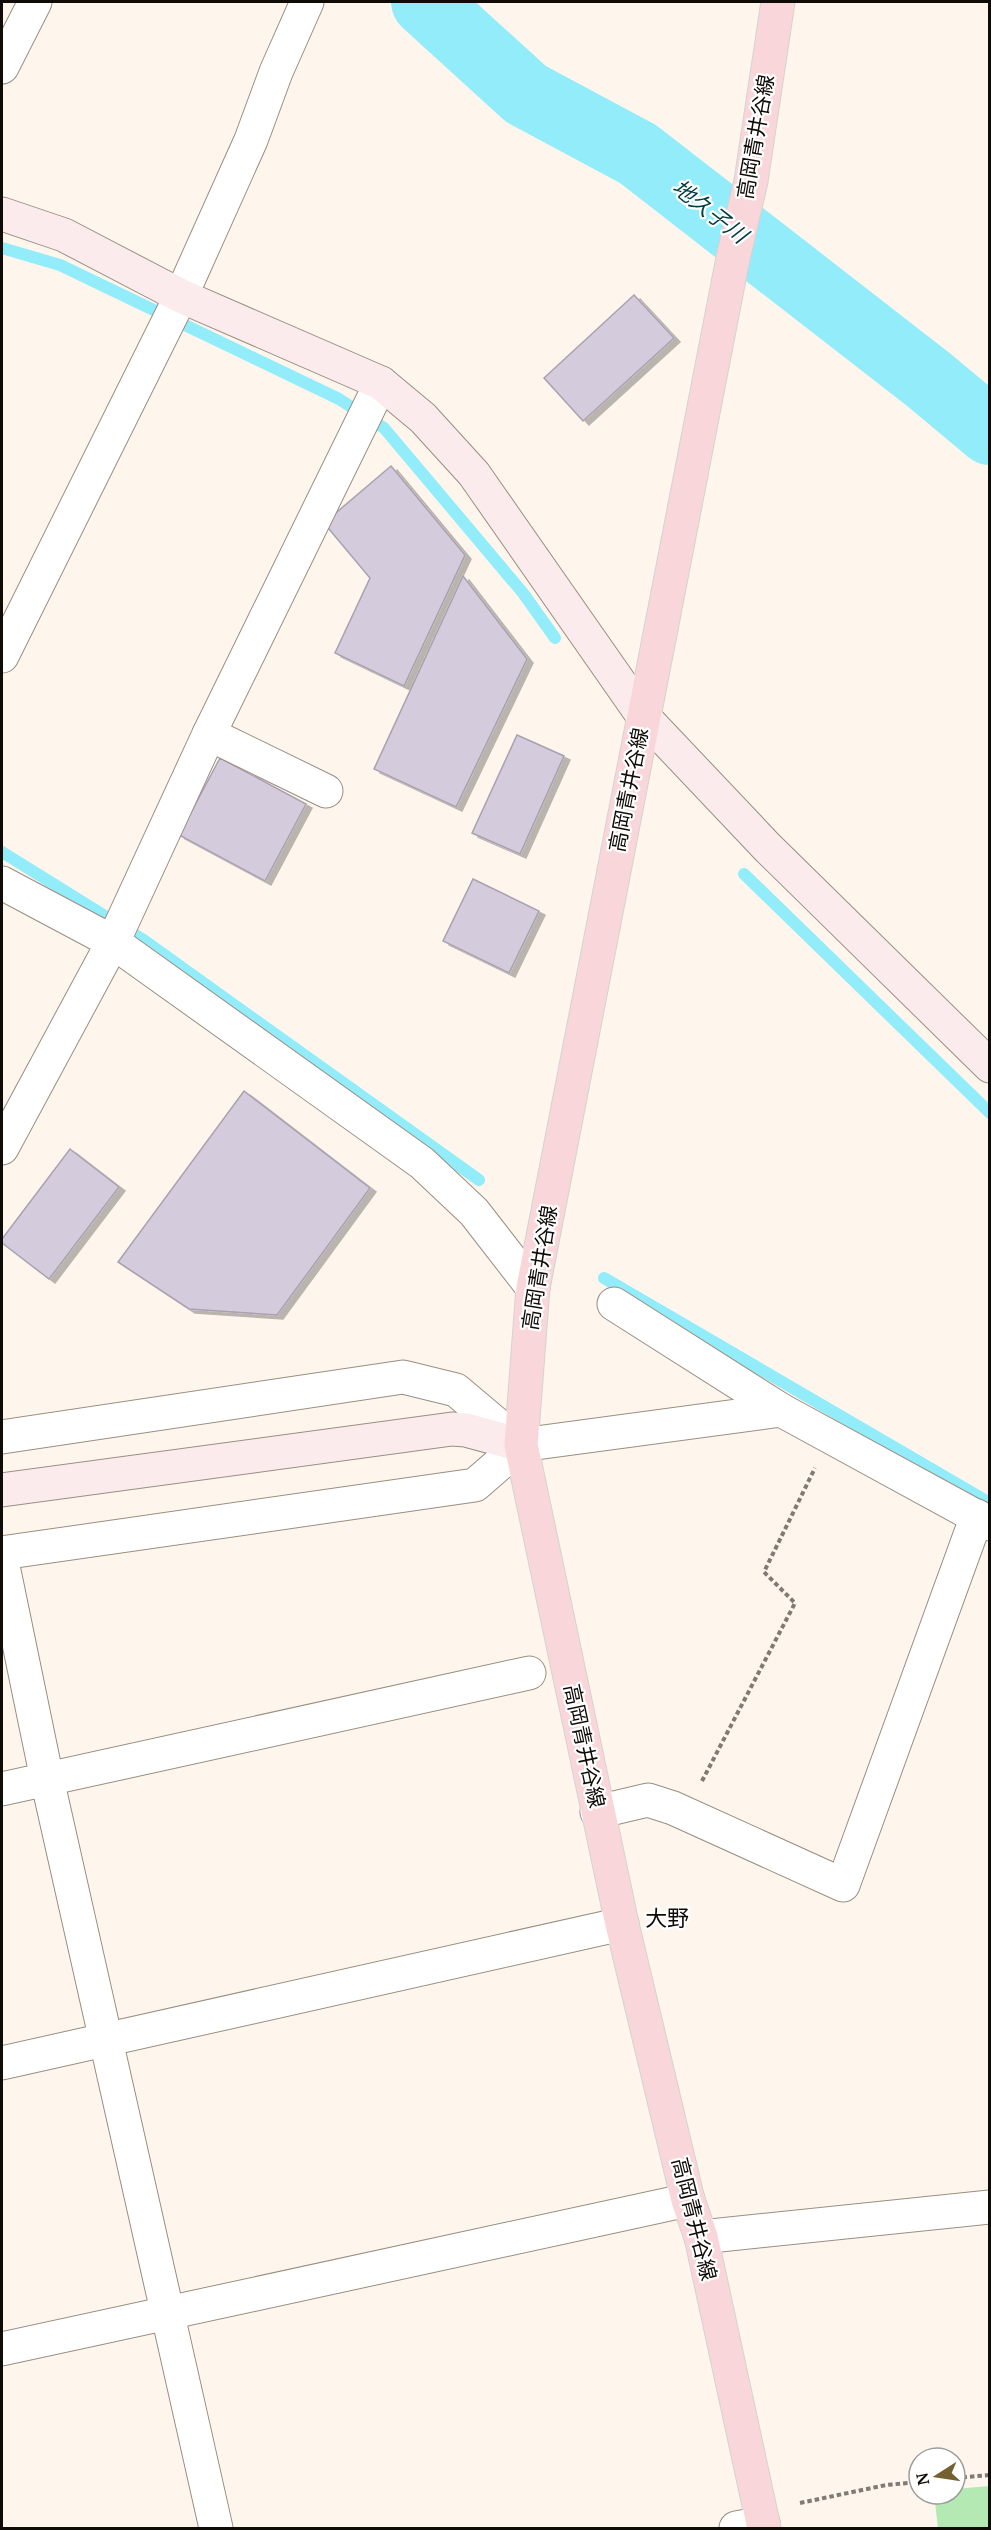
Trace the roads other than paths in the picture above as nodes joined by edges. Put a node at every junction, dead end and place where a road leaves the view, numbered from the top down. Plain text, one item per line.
1 (35, 2) edge
2 (307, 2) edge
3 (778, 2) edge
4 (2, 67) edge
5 (2, 214) edge
6 (179, 299) junction
7 (378, 388) junction
8 (2, 656) edge
9 (643, 716) junction
10 (210, 734) junction
11 (326, 791) dead end
12 (2, 883) edge
13 (113, 942) junction
14 (990, 1066) edge
15 (2, 1148) edge
16 (533, 1288) junction
17 (614, 1304) dead end
18 (781, 1410) junction
19 (2, 1437) edge
20 (521, 1445) junction
21 (2, 1490) edge
22 (983, 1520) edge
23 (2, 1553) edge
24 (2, 1561) edge
25 (529, 1673) dead end
26 (47, 1779) junction
27 (2, 1789) edge
28 (597, 1812) junction
29 (622, 1924) junction
30 (106, 2039) junction
31 (2, 2063) edge
32 (688, 2200) junction
33 (990, 2207) edge
34 (701, 2237) junction
35 (167, 2312) junction
36 (2, 2349) edge
37 (755, 2527) edge
38 (216, 2529) edge

1 - 4 street
2 - 6 street
3 - 9 main road, 高岡青井谷線
5 - 6 street
6 - 7 street
6 - 8 street
7 - 9 street
7 - 10 street
9 - 14 street
9 - 16 main road, 高岡青井谷線
10 - 11 street
10 - 13 street
12 - 13 street
13 - 15 street
13 - 16 street
16 - 20 main road, 高岡青井谷線
17 - 18 street
18 - 20 street
18 - 22 street
19 - 20 street
20 - 21 street
20 - 23 street
20 - 28 main road, 高岡青井谷線
22 - 28 street
24 - 26 street
25 - 26 street
26 - 27 street
26 - 30 street
28 - 29 main road, 高岡青井谷線
29 - 30 street
29 - 32 main road, 高岡青井谷線
30 - 31 street
30 - 35 street
32 - 34 main road, 高岡青井谷線
32 - 35 street
33 - 34 street
34 - 37 main road, 高岡青井谷線
35 - 36 street
35 - 38 street

